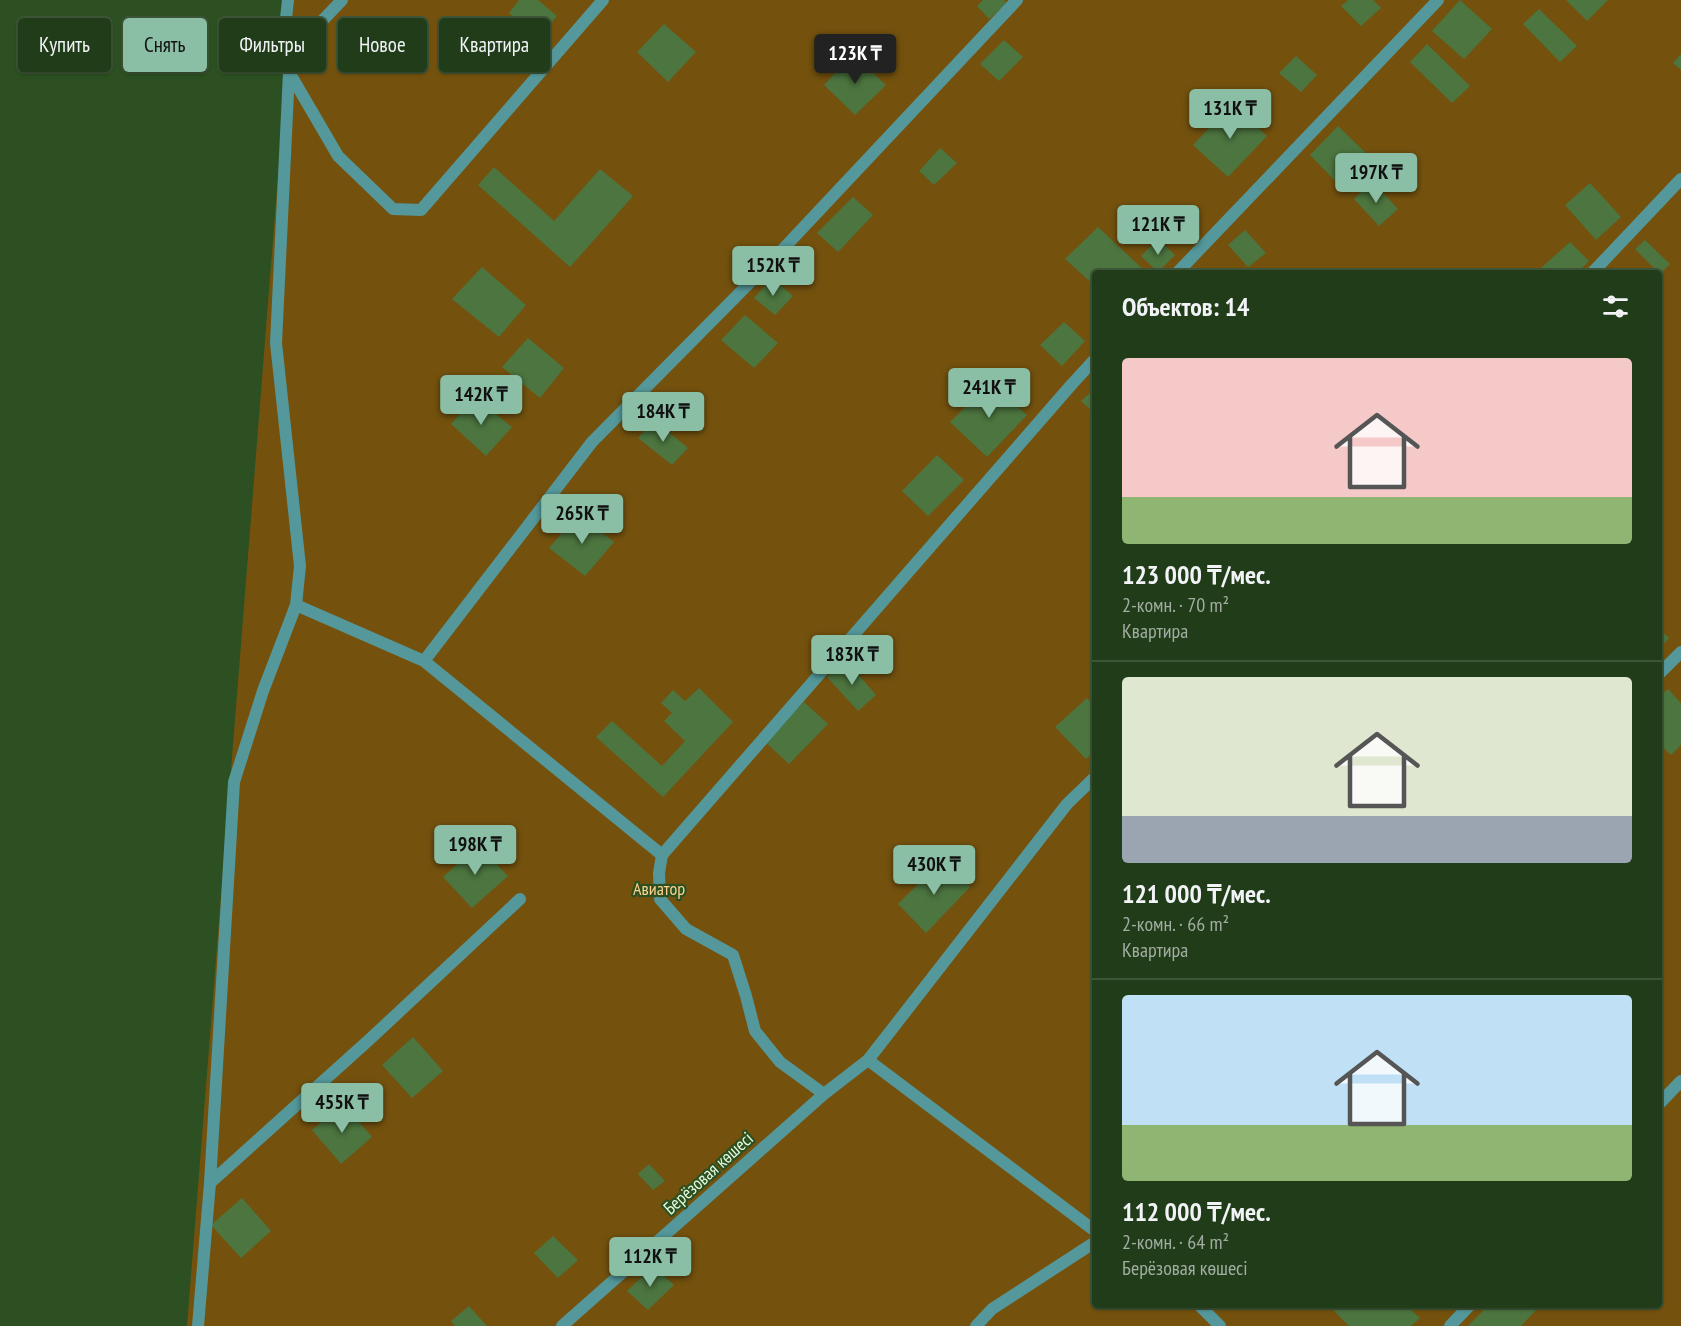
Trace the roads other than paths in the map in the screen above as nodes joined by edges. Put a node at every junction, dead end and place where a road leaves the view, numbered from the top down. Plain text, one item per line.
1 (288, 0) edge
2 (342, 0) edge
3 (603, 0) edge
4 (1017, 0) edge
5 (1438, 0) edge
6 (287, 18) edge
7 (326, 19) edge
8 (285, 72) edge
9 (287, 72) edge
10 (1681, 179) edge
11 (1180, 270) edge
12 (1595, 270) edge
13 (1092, 362) edge
14 (296, 605) junction
15 (1681, 652) edge
16 (424, 661) junction
17 (1662, 671) edge
18 (1092, 780) edge
19 (662, 855) junction
20 (520, 899) dead end
21 (868, 1060) junction
22 (1681, 1081) edge
23 (824, 1094) junction
24 (1662, 1101) edge
25 (210, 1183) junction
26 (1092, 1229) edge
27 (1092, 1244) edge
28 (1202, 1308) edge
29 (1467, 1308) edge
30 (198, 1326) edge
31 (562, 1326) edge
32 (976, 1326) edge
33 (1220, 1326) edge
34 (1450, 1326) edge

1 - 6 street
2 - 7 street
3 - 9 street
4 - 16 street
5 - 11 street
8 - 14 street
10 - 12 street
13 - 19 street
14 - 16 street
14 - 25 street
15 - 17 street
16 - 19 street
18 - 21 street, Берёзовая көшесі
19 - 23 street
20 - 25 street
21 - 23 street, Берёзовая көшесі
21 - 26 street
22 - 24 street
23 - 31 street, Берёзовая көшесі
25 - 30 street
27 - 32 street
28 - 33 street
29 - 34 street

